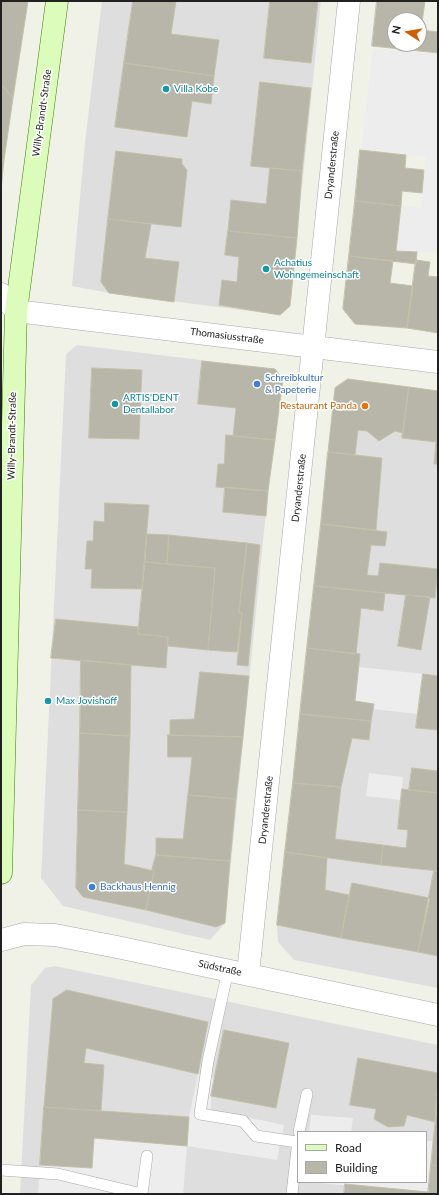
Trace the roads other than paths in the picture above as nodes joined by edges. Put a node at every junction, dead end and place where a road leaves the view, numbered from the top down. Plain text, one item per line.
1 (57, 1) edge
2 (349, 1) edge
3 (1, 294) edge
4 (16, 311) junction
5 (314, 347) junction
6 (438, 362) edge
7 (3, 696) edge
8 (1, 873) edge
9 (1, 940) edge
10 (238, 972) junction
11 (438, 1015) edge
12 (307, 1094) dead end
13 (299, 1131) edge
14 (297, 1138) edge
15 (297, 1147) edge
16 (147, 1156) dead end
17 (1, 1170) edge
18 (142, 1194) edge
19 (292, 1194) edge

1 - 4 street, Willy-Brandt-Straße
2 - 5 street, Dryanderstraße
3 - 4 street
4 - 5 street, Thomasiusstraße
4 - 7 street, Willy-Brandt-Straße
5 - 6 street, Thomasiusstraße
5 - 10 street, Dryanderstraße
7 - 8 street, Willy-Brandt-Straße
9 - 10 street, Südstraße
10 - 11 street, Südstraße
10 - 14 lane
12 - 13 lane
15 - 19 lane
16 - 18 lane
17 - 18 lane

